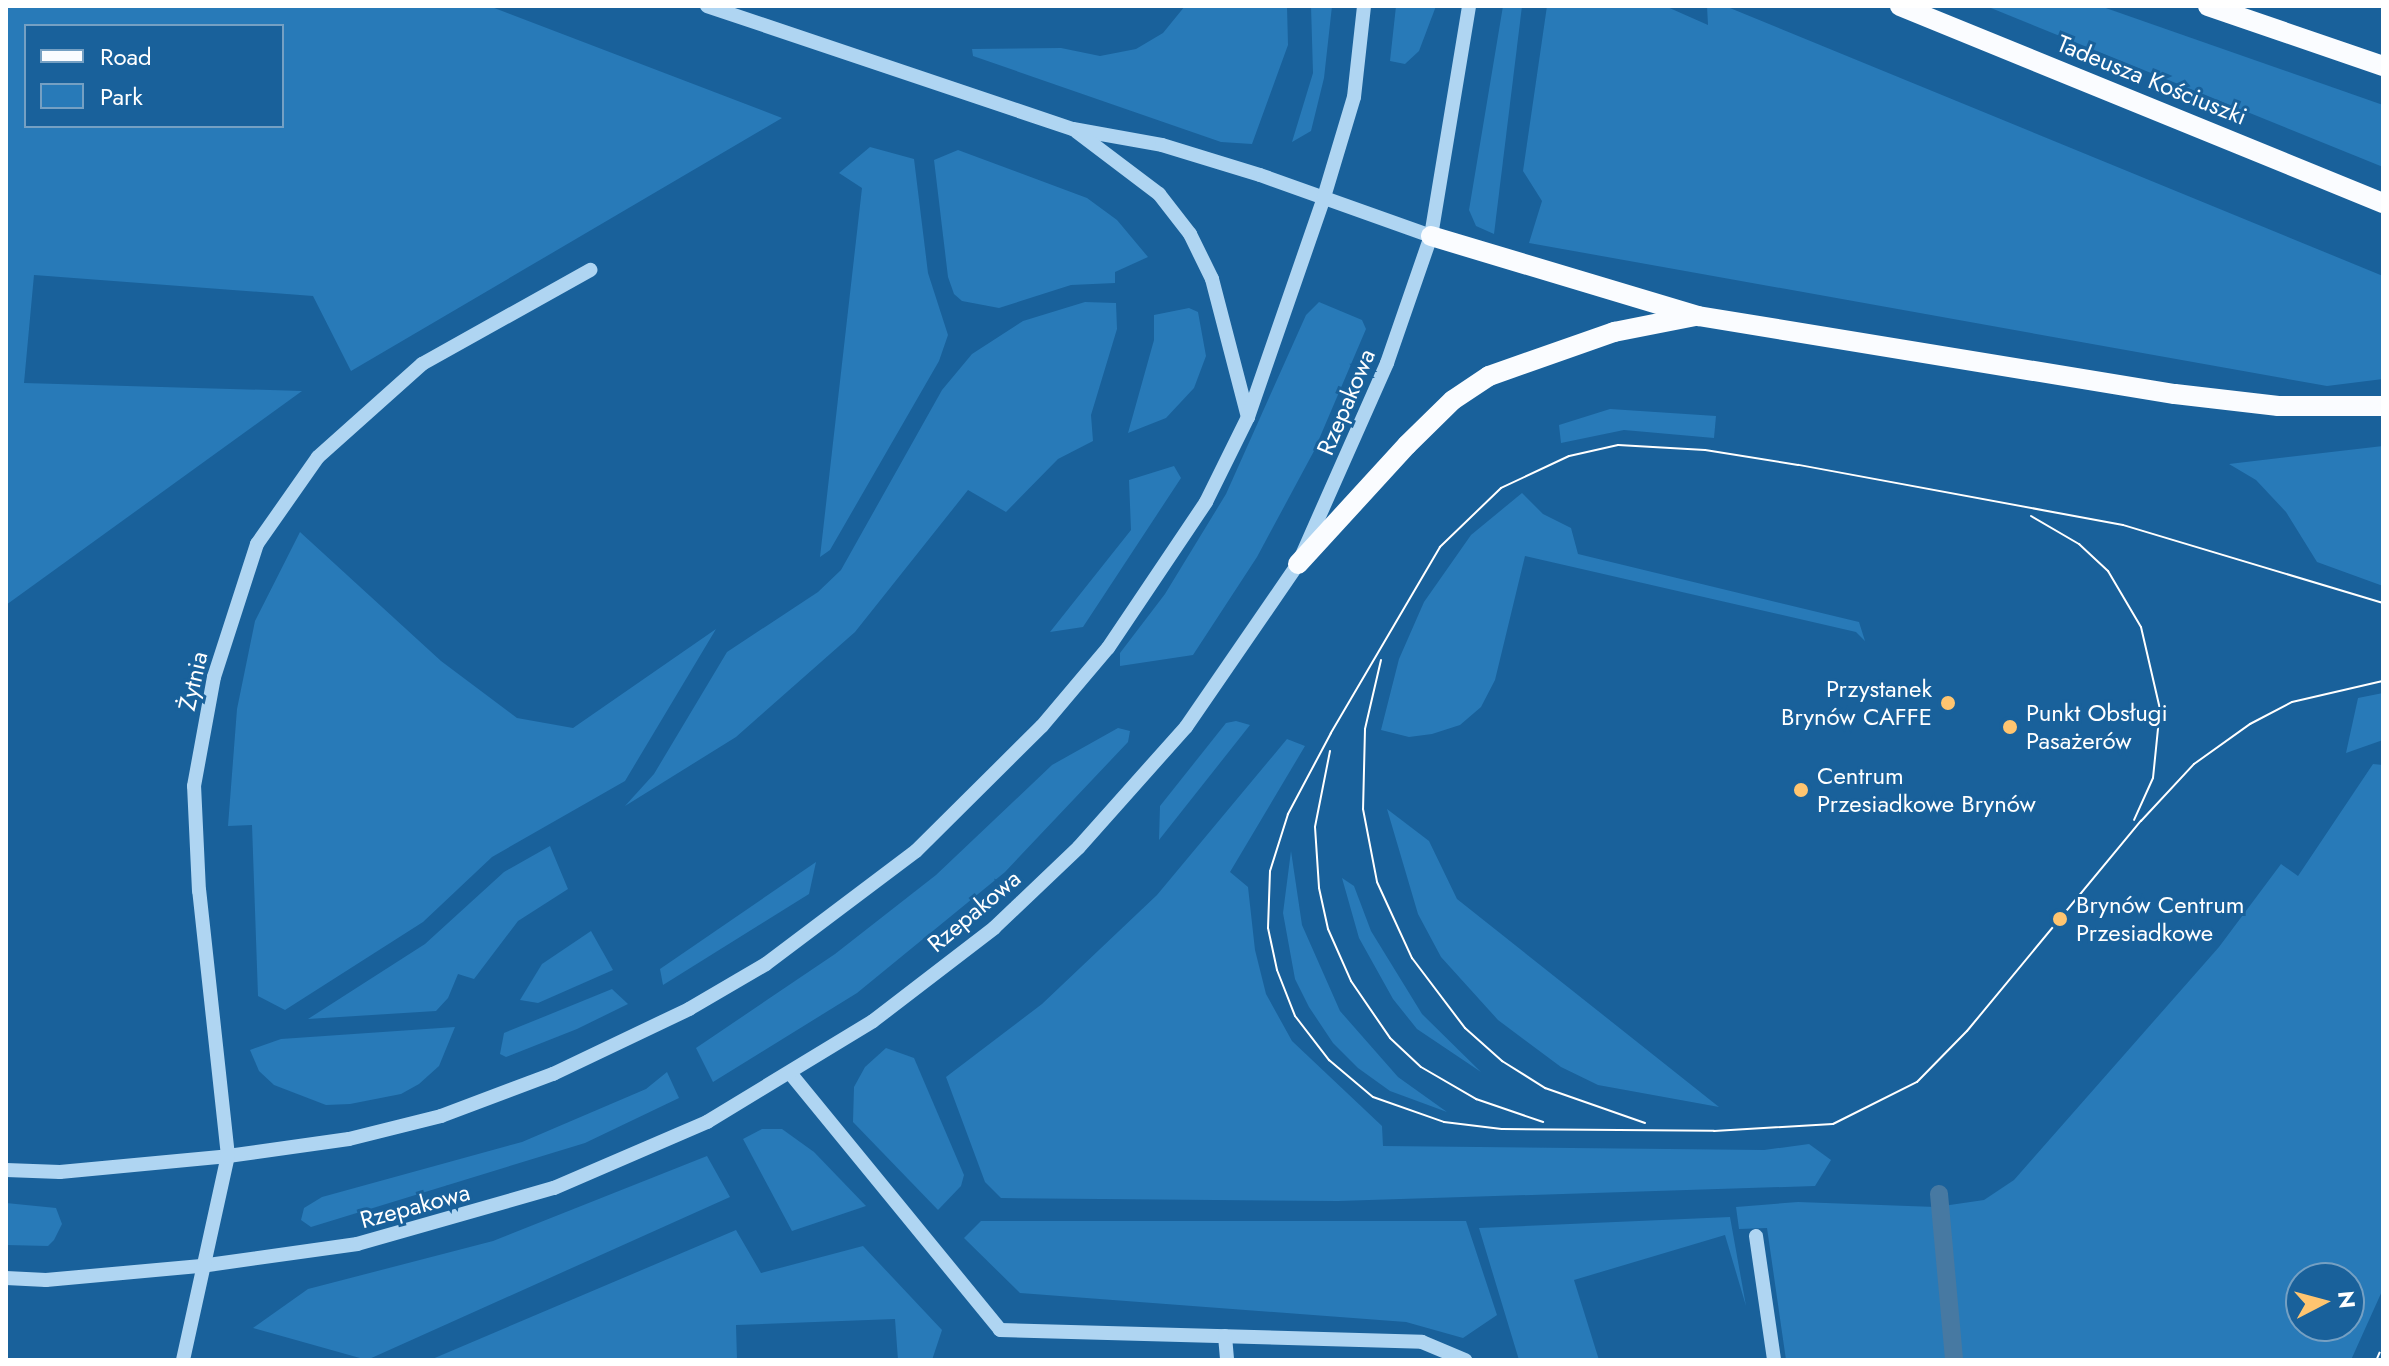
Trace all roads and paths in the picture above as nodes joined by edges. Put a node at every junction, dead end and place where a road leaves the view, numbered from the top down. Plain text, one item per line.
1 (707, 6) edge
2 (1364, 6) edge
3 (1469, 6) edge
4 (1900, 6) edge
5 (2208, 6) edge
6 (2383, 66) edge
7 (1073, 129) junction
8 (1324, 197) junction
9 (2383, 203) edge
10 (1431, 236) junction
11 (590, 270) dead end
12 (1698, 316) junction
13 (2383, 406) edge
14 (1248, 417) junction
15 (1298, 564) junction
16 (790, 1073) junction
17 (228, 1156) junction
18 (6, 1170) edge
19 (1756, 1236) dead end
20 (201, 1266) junction
21 (6, 1278) edge
22 (1225, 1336) junction
23 (183, 1360) edge
24 (1227, 1360) edge
25 (1465, 1360) edge
26 (1774, 1360) edge

1 - 7 street
2 - 8 street
3 - 10 street, Rzepakowa
4 - 9 main road, Tadeusza Kościuszki
5 - 6 main road
7 - 8 street
7 - 14 street
8 - 10 street
8 - 14 street
10 - 12 main road
10 - 15 street, Rzepakowa
11 - 17 street, Żytnia
12 - 13 main road
12 - 15 main road
14 - 17 street
15 - 16 street, Rzepakowa
16 - 20 street, Rzepakowa
16 - 22 street
17 - 18 street
17 - 20 street, Żytnia
19 - 26 street
20 - 21 street, Rzepakowa
20 - 23 street, Żytnia
22 - 24 street
22 - 25 street

